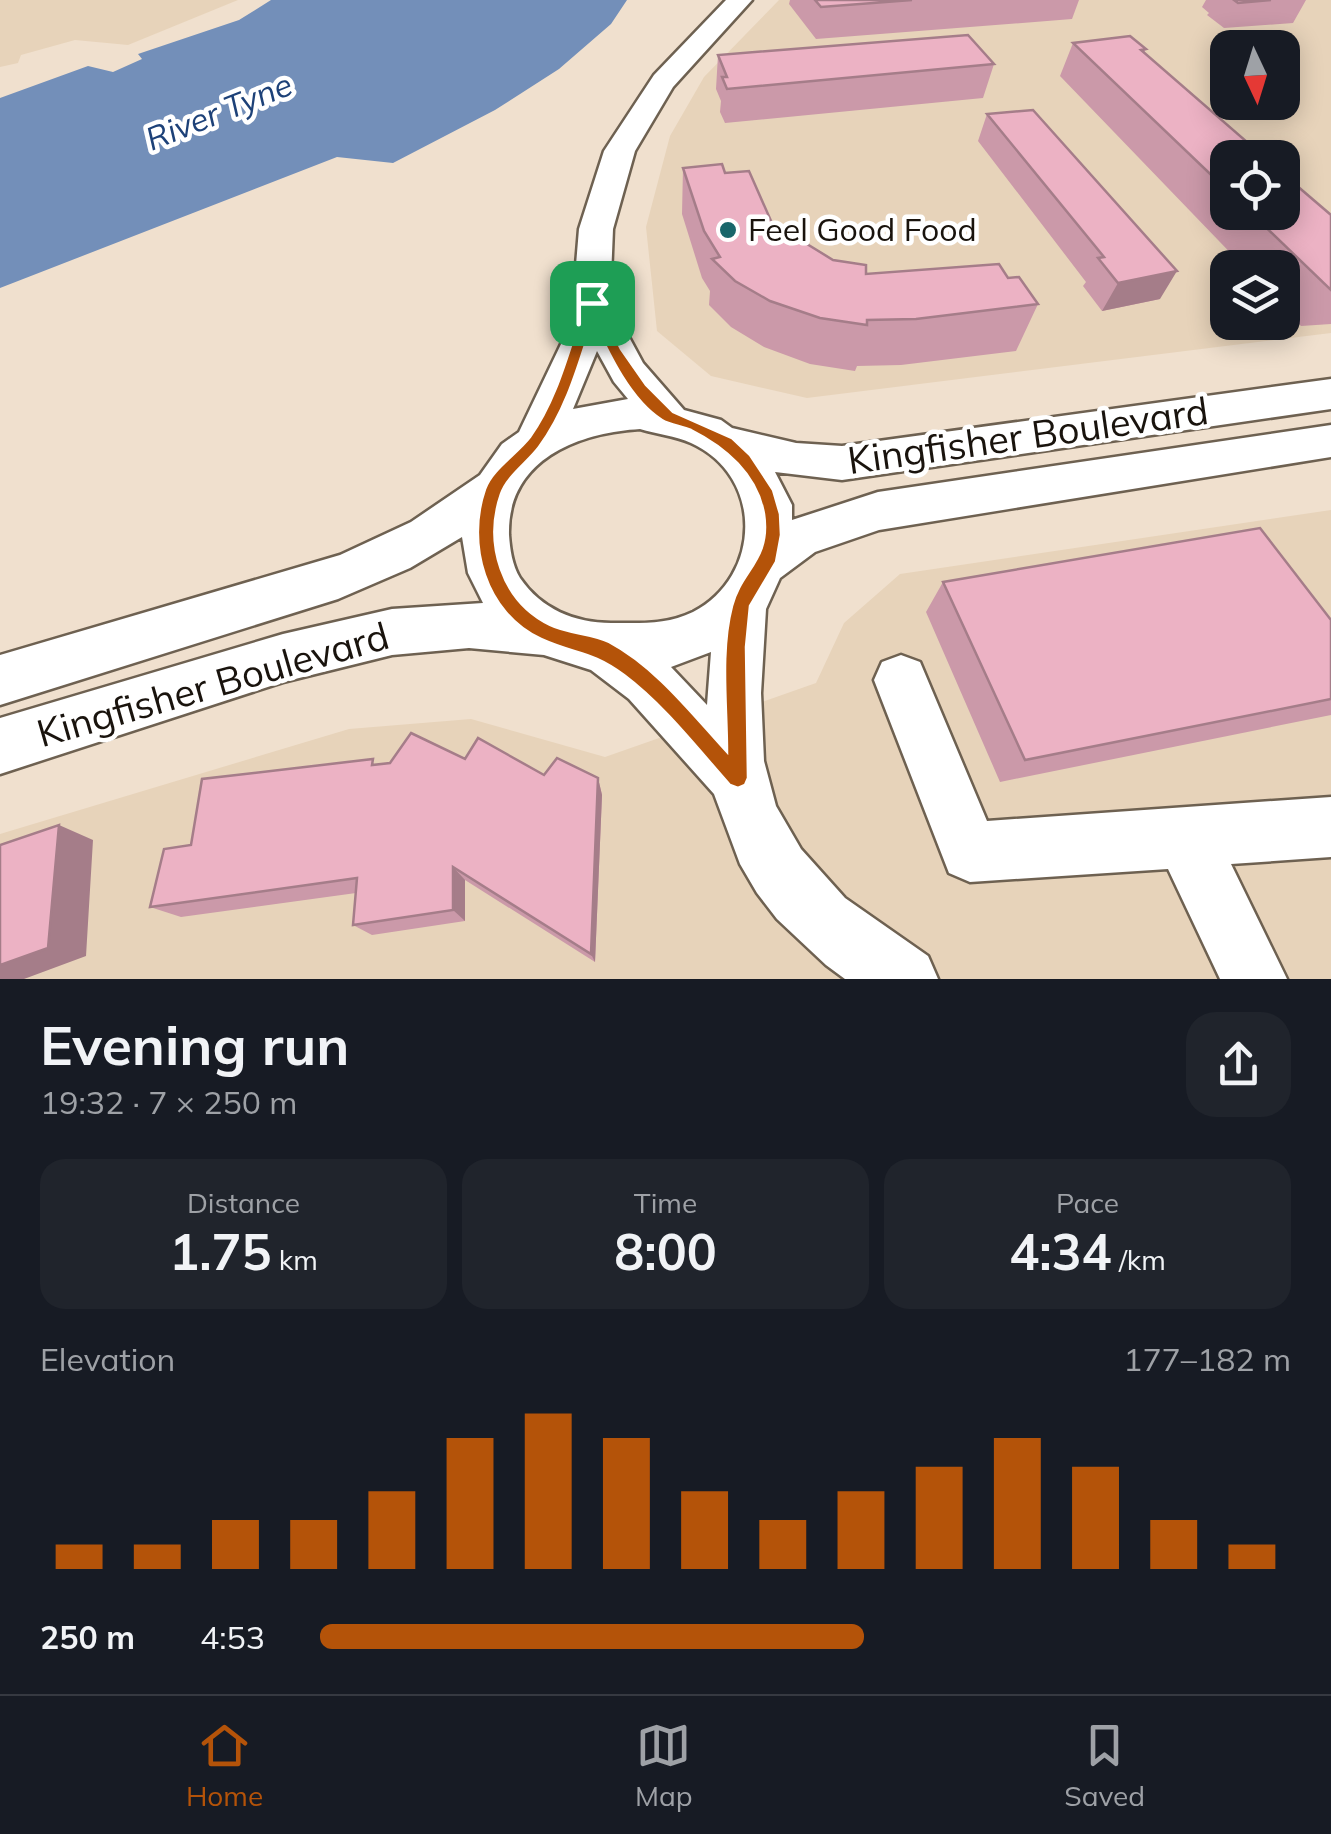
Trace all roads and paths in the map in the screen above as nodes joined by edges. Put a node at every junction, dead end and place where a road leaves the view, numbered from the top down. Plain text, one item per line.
1 (740, 0) edge
2 (592, 303) junction
3 (1331, 394) edge
4 (667, 416) junction
5 (535, 441) junction
6 (1331, 441) edge
7 (727, 442) junction
8 (494, 488) junction
9 (754, 583) junction
10 (546, 632) junction
11 (603, 648) junction
12 (0, 680) edge
13 (901, 680) dead end
14 (0, 746) edge
15 (738, 778) junction
16 (1331, 827) edge
17 (1185, 838) junction
18 (905, 979) edge
19 (1254, 979) edge

1 - 2 street
2 - 4 street
2 - 5 street
3 - 7 street, Kingfisher Boulevard
4 - 5 street
4 - 7 street
5 - 8 street
6 - 9 street, Kingfisher Boulevard
7 - 9 street
8 - 10 street
8 - 12 street, Kingfisher Boulevard
9 - 11 street
9 - 15 street
10 - 11 street
10 - 14 street, Kingfisher Boulevard
11 - 15 street
13 - 17 street
15 - 18 street
16 - 17 street
17 - 19 street

